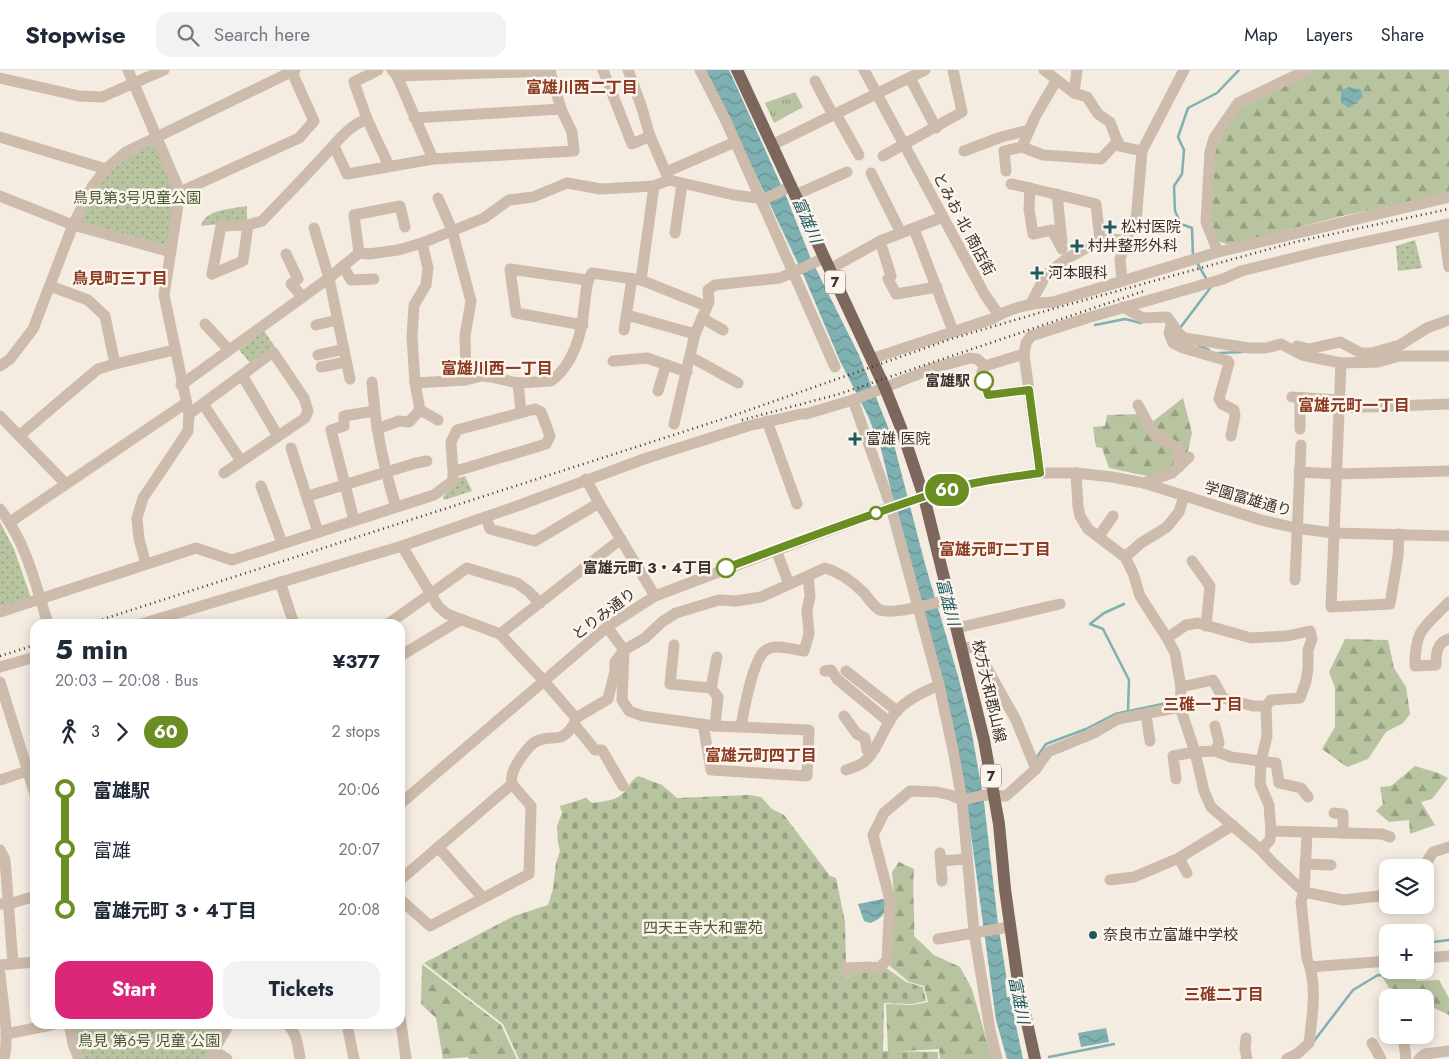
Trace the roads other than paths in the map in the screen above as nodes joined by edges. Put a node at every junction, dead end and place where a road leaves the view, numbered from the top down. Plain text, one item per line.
1 (1, 70) edge
2 (128, 70) edge
3 (164, 70) edge
4 (378, 70) edge
5 (603, 70) edge
6 (628, 70) edge
7 (700, 70) edge
8 (864, 70) edge
9 (925, 70) edge
10 (954, 70) edge
11 (1044, 70) edge
12 (1077, 70) edge
13 (1184, 70) edge
14 (1307, 70) edge
15 (293, 71) edge
16 (549, 71) edge
17 (740, 71) edge
18 (394, 73) edge
19 (0, 76) edge
20 (910, 78) junction
21 (1056, 81) junction
22 (815, 82) dead end
23 (134, 83) junction
24 (1074, 93) junction
25 (877, 94) junction
26 (561, 109) junction
27 (834, 114) junction
28 (414, 118) junction
29 (367, 119) junction
30 (936, 128) junction
31 (1030, 130) junction
32 (650, 136) junction
33 (0, 137) edge
34 (156, 138) junction
35 (1118, 141) junction
36 (734, 142) junction
37 (772, 145) junction
38 (905, 145) junction
39 (334, 146) junction
40 (1022, 147) junction
41 (964, 151) dead end
42 (1142, 151) junction
43 (859, 155) dead end
44 (883, 156) dead end
45 (433, 159) junction
46 (389, 166) junction
47 (106, 169) junction
48 (1006, 171) dead end
49 (846, 172) dead end
50 (871, 173) dead end
51 (667, 176) junction
52 (682, 184) junction
53 (1011, 184) dead end
54 (654, 186) junction
55 (1030, 188) junction
56 (790, 191) junction
57 (180, 192) junction
58 (1057, 194) junction
59 (0, 196) edge
60 (1449, 197) edge
61 (438, 198) dead end
62 (762, 198) junction
63 (943, 217) junction
64 (73, 224) junction
65 (1446, 224) edge
66 (248, 225) junction
67 (405, 227) dead end
68 (314, 228) dead end
69 (914, 229) junction
70 (452, 230) junction
71 (675, 233) dead end
72 (901, 233) junction
73 (1100, 240) junction
74 (1125, 240) junction
75 (880, 241) junction
76 (422, 243) junction
77 (171, 252) junction
78 (1218, 252) junction
79 (359, 253) junction
80 (286, 254) dead end
81 (1064, 254) junction
82 (822, 263) junction
83 (343, 266) junction
84 (1449, 267) edge
85 (795, 271) junction
86 (329, 278) junction
87 (374, 279) dead end
88 (587, 280) junction
89 (636, 280) junction
90 (1122, 281) junction
91 (50, 286) junction
92 (937, 287) junction
93 (303, 297) junction
94 (1031, 303) junction
95 (706, 306) junction
96 (1123, 307) junction
97 (627, 315) junction
98 (999, 315) junction
99 (702, 318) junction
100 (338, 320) junction
101 (1449, 320) edge
102 (1172, 322) junction
103 (205, 324) dead end
104 (316, 325) dead end
105 (583, 325) junction
106 (624, 330) dead end
107 (723, 330) dead end
108 (953, 331) junction
109 (695, 334) junction
110 (1288, 347) junction
111 (344, 349) junction
112 (174, 350) junction
113 (229, 350) junction
114 (1024, 354) junction
115 (318, 355) dead end
116 (1449, 356) edge
117 (691, 357) junction
118 (871, 359) junction
119 (613, 361) dead end
120 (346, 362) junction
121 (1341, 363) junction
122 (115, 364) junction
123 (666, 365) junction
124 (0, 366) edge
125 (836, 366) dead end
126 (985, 366) junction
127 (321, 367) dead end
128 (687, 372) junction
129 (242, 375) junction
130 (350, 379) dead end
131 (466, 380) junction
132 (372, 382) dead end
133 (415, 383) junction
134 (738, 383) dead end
135 (518, 384) junction
136 (182, 385) junction
137 (880, 390) junction
138 (1029, 390) junction
139 (658, 391) dead end
140 (854, 400) junction
141 (203, 404) junction
142 (1339, 404) junction
143 (1449, 404) edge
144 (1138, 406) dead end
145 (187, 409) junction
146 (420, 410) junction
147 (374, 411) junction
148 (521, 412) junction
149 (0, 416) edge
150 (438, 420) dead end
151 (767, 421) junction
152 (674, 424) dead end
153 (377, 429) junction
154 (1300, 429) dead end
155 (20, 435) junction
156 (278, 436) junction
157 (1230, 436) dead end
158 (1300, 445) dead end
159 (291, 448) dead end
160 (1189, 457) dead end
161 (241, 461) junction
162 (427, 461) dead end
163 (1178, 467) junction
164 (1449, 470) edge
165 (224, 472) dead end
166 (385, 472) junction
167 (453, 472) junction
168 (1076, 472) junction
169 (1299, 472) junction
170 (1040, 473) junction
171 (1336, 474) junction
172 (586, 479) junction
173 (1144, 483) junction
174 (66, 484) junction
175 (345, 485) junction
176 (260, 486) dead end
177 (308, 496) junction
178 (1184, 496) junction
179 (924, 497) junction
180 (598, 503) junction
181 (797, 504) dead end
182 (396, 507) junction
183 (891, 507) junction
184 (0, 509) edge
185 (1113, 516) dead end
186 (486, 517) junction
187 (354, 520) junction
188 (10, 522) junction
189 (1296, 528) junction
190 (318, 532) junction
191 (1333, 533) junction
192 (1399, 534) junction
193 (1098, 536) junction
194 (1449, 536) edge
195 (621, 539) junction
196 (282, 544) junction
197 (402, 546) junction
198 (776, 550) junction
199 (1125, 557) junction
200 (1192, 561) dead end
201 (146, 564) junction
202 (808, 578) junction
203 (1295, 580) dead end
204 (280, 582) junction
205 (789, 584) junction
206 (430, 594) junction
207 (655, 596) junction
208 (40, 599) junction
209 (946, 600) junction
210 (1449, 602) edge
211 (540, 603) junction
212 (1060, 604) dead end
213 (918, 608) junction
214 (0, 612) edge
215 (46, 619) edge
216 (158, 619) edge
217 (292, 619) edge
218 (395, 619) edge
219 (460, 620) junction
220 (1206, 626) junction
221 (607, 627) junction
222 (957, 628) junction
223 (500, 634) junction
224 (1167, 638) junction
225 (1449, 639) edge
226 (674, 645) dead end
227 (962, 648) junction
228 (624, 650) junction
229 (405, 653) edge
230 (716, 657) dead end
231 (30, 658) edge
232 (0, 667) edge
233 (825, 671) dead end
234 (846, 671) dead end
235 (544, 681) junction
236 (0, 682) edge
237 (939, 685) junction
238 (1181, 687) junction
239 (711, 688) junction
240 (1266, 706) junction
241 (1180, 707) junction
242 (897, 711) junction
243 (1146, 714) junction
244 (844, 716) dead end
245 (6, 720) edge
246 (575, 721) junction
247 (889, 722) junction
248 (709, 725) junction
249 (741, 726) junction
250 (1215, 726) dead end
251 (1150, 741) dead end
252 (1215, 751) junction
253 (871, 752) junction
254 (1195, 752) junction
255 (1261, 761) junction
256 (30, 768) edge
257 (1036, 769) junction
258 (30, 770) edge
259 (846, 770) dead end
260 (1176, 779) dead end
261 (0, 780) edge
262 (512, 784) junction
263 (623, 786) dead end
264 (989, 796) junction
265 (1308, 797) dead end
266 (405, 800) edge
267 (962, 800) junction
268 (1334, 813) dead end
269 (1233, 825) junction
270 (1271, 831) junction
271 (1307, 833) junction
272 (1343, 833) junction
273 (1390, 836) dead end
274 (1449, 847) edge
275 (438, 848) junction
276 (0, 850) edge
277 (1261, 850) junction
278 (1180, 858) junction
279 (966, 859) junction
280 (1429, 859) edge
281 (1305, 864) junction
282 (1331, 865) dead end
283 (1187, 873) dead end
284 (405, 876) edge
285 (1110, 880) dead end
286 (942, 881) dead end
287 (1304, 892) junction
288 (1379, 895) edge
289 (30, 897) edge
290 (483, 898) junction
291 (4, 904) edge
292 (405, 904) edge
293 (1006, 927) junction
294 (974, 932) junction
295 (938, 939) dead end
296 (1449, 956) edge
297 (1434, 957) edge
298 (30, 962) edge
299 (1379, 962) edge
300 (13, 964) junction
301 (0, 965) edge
302 (1310, 967) junction
303 (0, 974) edge
304 (848, 974) dead end
305 (31, 1029) edge
306 (70, 1029) edge
307 (226, 1029) edge
308 (292, 1029) edge
309 (348, 1029) edge
310 (402, 1029) edge
311 (6, 1034) junction
312 (1246, 1038) dead end
313 (1372, 1043) dead end
314 (1404, 1044) edge
315 (1446, 1054) edge
316 (211, 1055) edge
317 (7, 1056) edge
318 (1294, 1057) edge
319 (79, 1059) edge
320 (227, 1059) edge
321 (300, 1059) edge
322 (354, 1059) edge
323 (406, 1059) edge
324 (997, 1059) edge
325 (1035, 1059) edge
326 (1247, 1059) edge
327 (1380, 1059) edge
328 (1406, 1059) edge
329 (1418, 1059) edge

1 - 19 street
2 - 23 street
3 - 23 street
4 - 29 street
5 - 32 street
6 - 32 street
7 - 36 street
8 - 25 street, とみお 北 商店街
9 - 20 street
10 - 30 street
11 - 21 street
12 - 24 street
13 - 42 street
14 - 78 street
15 - 34 street
15 - 57 street
16 - 18 street
16 - 26 street
17 - 37 main road, 枚方大和郡山線 / 7
18 - 28 street
19 - 23 street
20 - 25 street
20 - 30 street
21 - 24 street
21 - 31 street
22 - 27 street
23 - 34 street
24 - 35 street
25 - 27 street
25 - 38 street, とみお 北 商店街
26 - 28 street
26 - 45 street
27 - 37 street
27 - 43 street
28 - 45 street
29 - 39 street
29 - 46 street
30 - 38 street
31 - 40 street
31 - 41 street
32 - 51 street
33 - 47 street
34 - 47 street
34 - 57 street
35 - 40 street
35 - 42 street
36 - 51 street
36 - 62 street
37 - 56 main road, 枚方大和郡山線 / 7
38 - 44 street
38 - 63 street, とみお 北 商店街
39 - 46 street
39 - 66 street
40 - 48 street
42 - 74 street
45 - 46 street
47 - 64 street
49 - 56 street
50 - 72 street
51 - 52 street
51 - 54 street
52 - 62 street
52 - 71 street
53 - 55 street
54 - 70 street
54 - 89 street
55 - 58 street
55 - 81 street
56 - 62 street
56 - 82 main road, 枚方大和郡山線 / 7
57 - 77 street
58 - 73 street
58 - 81 street
59 - 64 street
60 - 78 street
61 - 70 street
62 - 85 street
63 - 69 street
63 - 98 street, とみお 北 商店街
64 - 77 street
64 - 91 street
65 - 84 street
65 - 96 street
66 - 66 street
67 - 79 street
68 - 86 street
69 - 72 street
69 - 92 street
70 - 76 street
70 - 131 street
72 - 75 street
73 - 74 street
73 - 81 street
74 - 90 street
75 - 82 street
75 - 92 street
76 - 79 street
76 - 133 street
77 - 112 street
78 - 90 street
79 - 83 street
80 - 93 street
81 - 94 street
82 - 85 street
82 - 118 main road, 枚方大和郡山線 / 7
83 - 86 street
83 - 87 street
85 - 95 street
85 - 125 street
86 - 93 street
86 - 100 street
88 - 89 street
88 - 105 street
88 - 105 street
89 - 95 street
89 - 97 street
90 - 94 street
91 - 122 street
91 - 124 street
92 - 108 street
93 - 113 street
94 - 98 street
95 - 99 street
96 - 102 street
96 - 114 street
97 - 106 street
97 - 109 street
98 - 108 street
99 - 107 street
99 - 109 street
100 - 104 street
100 - 111 street
101 - 110 street
102 - 110 street
102 - 157 street
103 - 113 street
105 - 135 street
108 - 118 street
109 - 117 street
110 - 121 street
111 - 115 street
111 - 120 street
112 - 122 street
112 - 136 street
113 - 136 street
114 - 126 street
114 - 138 street
116 - 121 street
117 - 128 street
117 - 134 street
118 - 137 main road, 枚方大和郡山線 / 7
119 - 123 street
120 - 127 street
120 - 130 street
121 - 142 street
122 - 155 street
123 - 128 street
123 - 139 street
126 - 137 street
126 - 138 street
128 - 152 street
129 - 141 street
129 - 156 street
129 - 156 street
131 - 133 street
131 - 135 street
132 - 147 street
133 - 146 street
135 - 148 street
136 - 145 street
137 - 140 street
137 - 179 main road, 枚方大和郡山線 / 7
138 - 170 street
140 - 151 street
140 - 183 street
141 - 145 street
141 - 161 street
142 - 143 street
142 - 154 street
142 - 171 street
144 - 163 street
145 - 174 street
145 - 201 street
146 - 150 street
146 - 153 street
147 - 153 street
147 - 175 street
148 - 167 street
148 - 167 street
149 - 155 street
151 - 172 street
151 - 181 street
153 - 166 street
155 - 174 street
156 - 161 street
158 - 169 street
159 - 177 street
160 - 163 street
161 - 165 street
162 - 166 street
163 - 173 street
164 - 171 street
166 - 175 street
166 - 182 street
167 - 182 street
168 - 170 street, 学園富雄通り
168 - 173 street, 学園富雄通り
168 - 193 street
169 - 171 street
169 - 189 street
170 - 179 street, とりみ通り
171 - 191 street
172 - 180 street
172 - 186 street
173 - 178 street, 学園富雄通り
174 - 188 street
175 - 177 street
175 - 187 street
176 - 196 street
177 - 190 street
178 - 189 street, 学園富雄通り
178 - 199 street
179 - 183 street, とりみ通り
179 - 209 main road, 枚方大和郡山線 / 7
180 - 186 street
180 - 195 street
182 - 187 street
183 - 198 street, とりみ通り
183 - 213 street
184 - 188 street
185 - 193 street
186 - 197 street
187 - 190 street
188 - 208 street
189 - 191 street, 学園富雄通り
189 - 203 street
190 - 196 street
191 - 192 street, 学園富雄通り
191 - 192 street
192 - 194 street, 学園富雄通り
193 - 199 street
195 - 207 street
195 - 211 street
196 - 201 street
197 - 204 street
197 - 206 street
198 - 205 street
198 - 207 street, とりみ通り
199 - 224 street
200 - 220 street
201 - 208 street
202 - 205 street
202 - 213 street
202 - 249 street
204 - 216 street
204 - 217 street
205 - 228 street
206 - 211 street
206 - 218 street
206 - 219 street
207 - 221 street, とりみ通り
208 - 214 street
208 - 215 street
209 - 213 street
209 - 222 main road, 枚方大和郡山線 / 7
210 - 225 street
211 - 223 street
212 - 222 street
213 - 237 street
219 - 223 street
219 - 229 street
220 - 224 street
220 - 240 street
221 - 228 street
221 - 235 street, とりみ通り
222 - 227 main road, 枚方大和郡山線 / 7
223 - 235 street
224 - 238 street
226 - 239 street
227 - 257 street
227 - 264 main road, 枚方大和郡山線 / 7
228 - 246 street
228 - 248 street
230 - 239 street
231 - 232 street
233 - 247 street
234 - 242 street
235 - 246 street
235 - 266 street, とりみ通り
236 - 245 street
237 - 242 street
237 - 267 street
238 - 240 street
238 - 241 street
239 - 248 street
240 - 255 street
241 - 243 street
241 - 254 street
242 - 247 street
243 - 251 street
243 - 257 street
244 - 253 street
245 - 256 street
246 - 262 street
246 - 263 street
247 - 253 street
248 - 249 street
248 - 249 street
250 - 252 street
252 - 254 street
252 - 255 street
253 - 259 street
254 - 260 street
254 - 269 street
255 - 265 street
255 - 270 street
257 - 264 street
258 - 261 street
262 - 275 street
262 - 290 street
264 - 267 street
264 - 293 main road, 枚方大和郡山線 / 7
267 - 279 street
267 - 304 street
268 - 272 street
269 - 277 street
269 - 278 street
270 - 271 street
270 - 277 street
271 - 272 street
271 - 281 street
272 - 273 street
274 - 280 street
275 - 284 street
275 - 290 street
276 - 291 street
277 - 287 street
278 - 283 street
278 - 285 street
279 - 286 street
279 - 294 street
281 - 282 street
281 - 287 street
287 - 288 street
287 - 302 street
289 - 291 street
290 - 292 street
291 - 300 street
293 - 294 street
293 - 325 main road, 枚方大和郡山線 / 7
294 - 295 street
294 - 324 street
296 - 297 street
298 - 300 street
299 - 302 street
300 - 301 street
302 - 318 street
303 - 311 street
305 - 311 street
306 - 319 street
307 - 316 street
308 - 321 street
309 - 322 street
310 - 323 street
311 - 317 street
312 - 326 street
313 - 327 street
314 - 328 street
315 - 329 street
316 - 320 street

